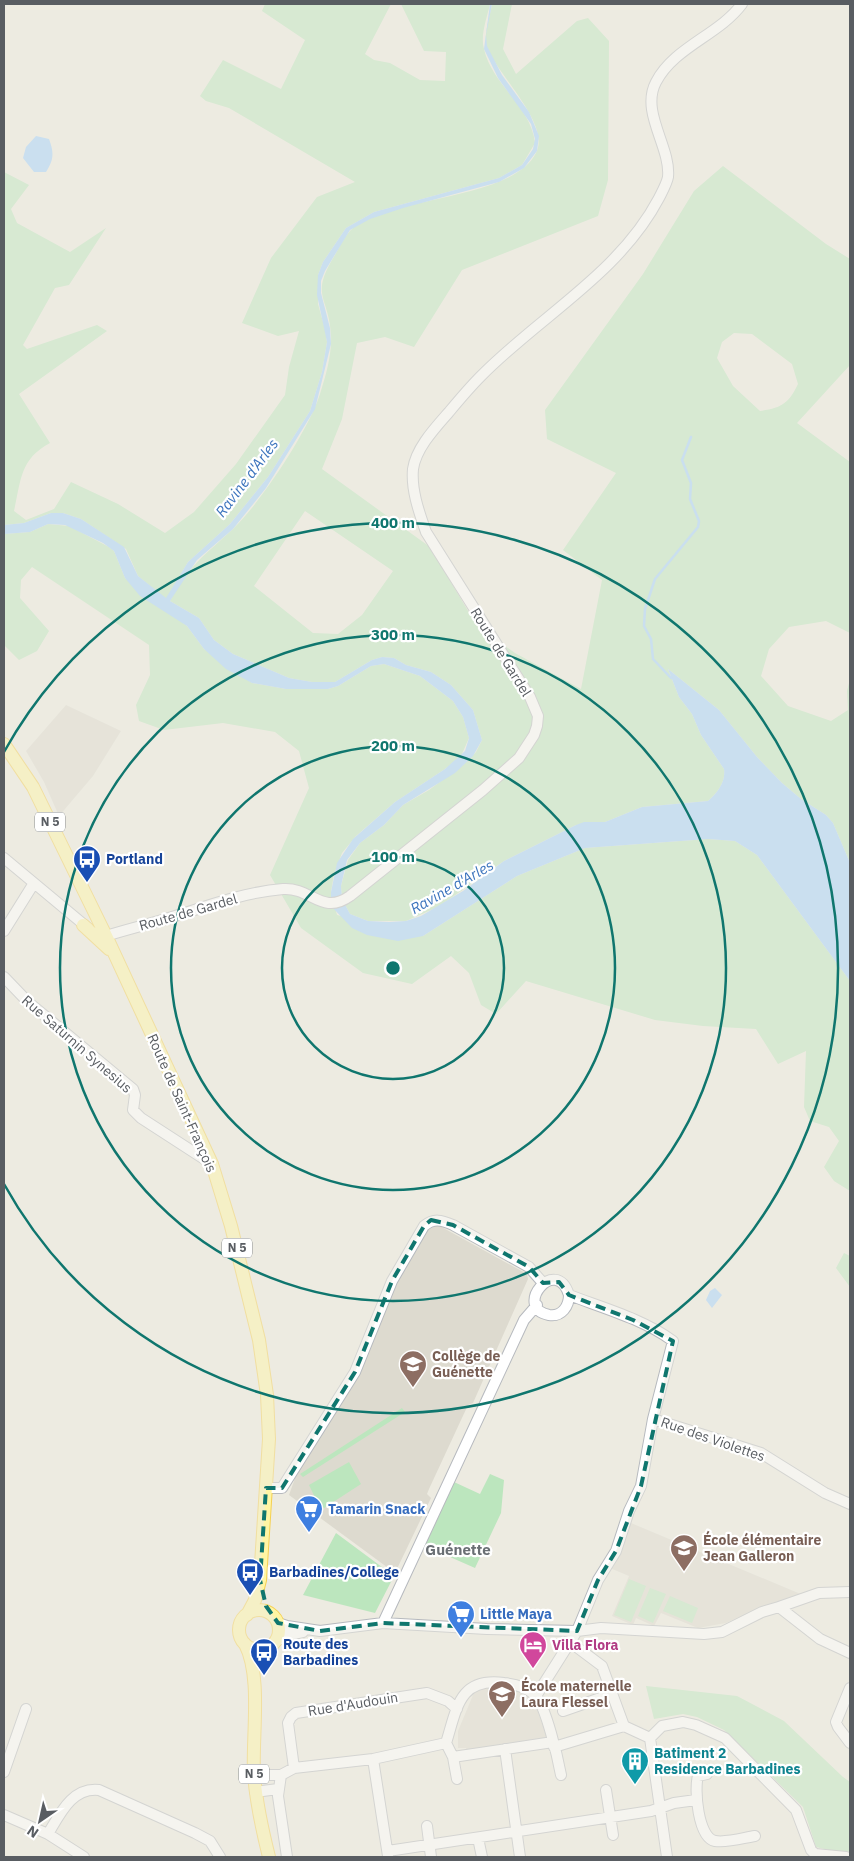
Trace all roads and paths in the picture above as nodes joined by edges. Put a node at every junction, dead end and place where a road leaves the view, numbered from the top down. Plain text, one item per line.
1 (742, 4) edge
2 (4, 744) edge
3 (4, 858) edge
4 (34, 884) junction
5 (90, 903) junction
6 (79, 921) junction
7 (103, 930) junction
8 (4, 931) edge
9 (114, 954) junction
10 (4, 978) edge
11 (212, 1164) junction
12 (543, 1283) junction
13 (569, 1295) junction
14 (537, 1305) junction
15 (653, 1419) junction
16 (266, 1488) junction
17 (850, 1504) edge
18 (260, 1580) junction
19 (850, 1592) edge
20 (779, 1607) junction
21 (247, 1615) junction
22 (274, 1618) junction
23 (383, 1623) junction
24 (309, 1630) junction
25 (577, 1631) junction
26 (276, 1641) junction
27 (570, 1642) junction
28 (245, 1644) junction
29 (266, 1649) junction
30 (850, 1653) edge
31 (254, 1688) junction
32 (850, 1688) edge
33 (612, 1694) junction
34 (536, 1696) junction
35 (26, 1709) dead end
36 (457, 1709) junction
37 (563, 1711) dead end
38 (624, 1726) junction
39 (4, 1738) edge
40 (650, 1738) junction
41 (14, 1740) junction
42 (446, 1743) junction
43 (850, 1743) edge
44 (554, 1744) junction
45 (505, 1749) junction
46 (453, 1757) junction
47 (373, 1759) junction
48 (294, 1768) junction
49 (4, 1772) edge
50 (707, 1774) dead end
51 (254, 1775) junction
52 (281, 1775) junction
53 (562, 1775) dead end
54 (457, 1778) dead end
55 (278, 1790) junction
56 (606, 1790) dead end
57 (256, 1792) junction
58 (696, 1800) junction
59 (661, 1808) junction
60 (4, 1815) edge
61 (611, 1817) junction
62 (427, 1826) dead end
63 (517, 1831) junction
64 (48, 1834) junction
65 (613, 1835) dead end
66 (755, 1836) dead end
67 (478, 1838) junction
68 (429, 1846) junction
69 (388, 1854) edge
70 (815, 1856) edge
71 (84, 1857) edge
72 (220, 1857) edge
73 (269, 1857) edge
74 (287, 1857) edge
75 (431, 1857) edge
76 (482, 1857) edge
77 (520, 1857) edge
78 (667, 1857) edge
79 (846, 1857) edge

1 - 7 street, Route de Gardel
2 - 5 main road, Route de Saint-François / N 5
3 - 4 street
4 - 6 street
4 - 8 street
5 - 6 main road
5 - 7 main road, Route de Saint-François / N 5
6 - 7 street
6 - 9 main road
7 - 9 main road, Route de Saint-François / N 5
9 - 11 main road, Route de Saint-François / N 5
10 - 11 street, Rue Saturnin Synesius
11 - 16 main road, Route de Saint-François / N 5
12 - 13 street
12 - 14 street
12 - 16 street
13 - 14 street
13 - 15 street
14 - 23 street
15 - 17 street, Rue des Violettes
15 - 25 street
16 - 18 main road, Route de Saint-François / N 5
18 - 21 main road, Route de Saint-François / N 5
18 - 22 main road, Route de Saint-François / N 5
19 - 20 street
20 - 25 street
20 - 30 street
21 - 22 main road
21 - 28 main road, N 5
22 - 24 street
22 - 26 main road, N 5
23 - 24 street
23 - 25 street
24 - 26 street
25 - 27 street
26 - 29 main road
27 - 33 street
27 - 34 street
28 - 29 main road
28 - 31 main road, N 5
29 - 31 main road, N 5
31 - 51 main road, N 5
32 - 43 street
33 - 37 street
33 - 38 street
34 - 36 street
34 - 44 street
35 - 41 street
36 - 42 street
36 - 48 street, Rue d'Audouin
38 - 40 street
38 - 44 street
39 - 41 street
40 - 59 street
40 - 70 street
41 - 49 street
42 - 46 street
42 - 47 street
44 - 45 street
44 - 53 street
45 - 46 street
45 - 63 street
46 - 54 street
47 - 48 street
47 - 69 street
48 - 52 street
50 - 58 street
51 - 52 street
51 - 57 main road, N 5
52 - 55 street
55 - 57 street
55 - 74 street
56 - 61 street
57 - 73 main road, N 5
58 - 59 street
58 - 66 street
59 - 61 street
59 - 78 street
60 - 64 street
61 - 63 street
61 - 65 street
62 - 68 street
63 - 67 street
63 - 77 street
64 - 71 street
64 - 72 street
67 - 68 street
67 - 76 street
68 - 69 street
68 - 75 street
70 - 79 street

